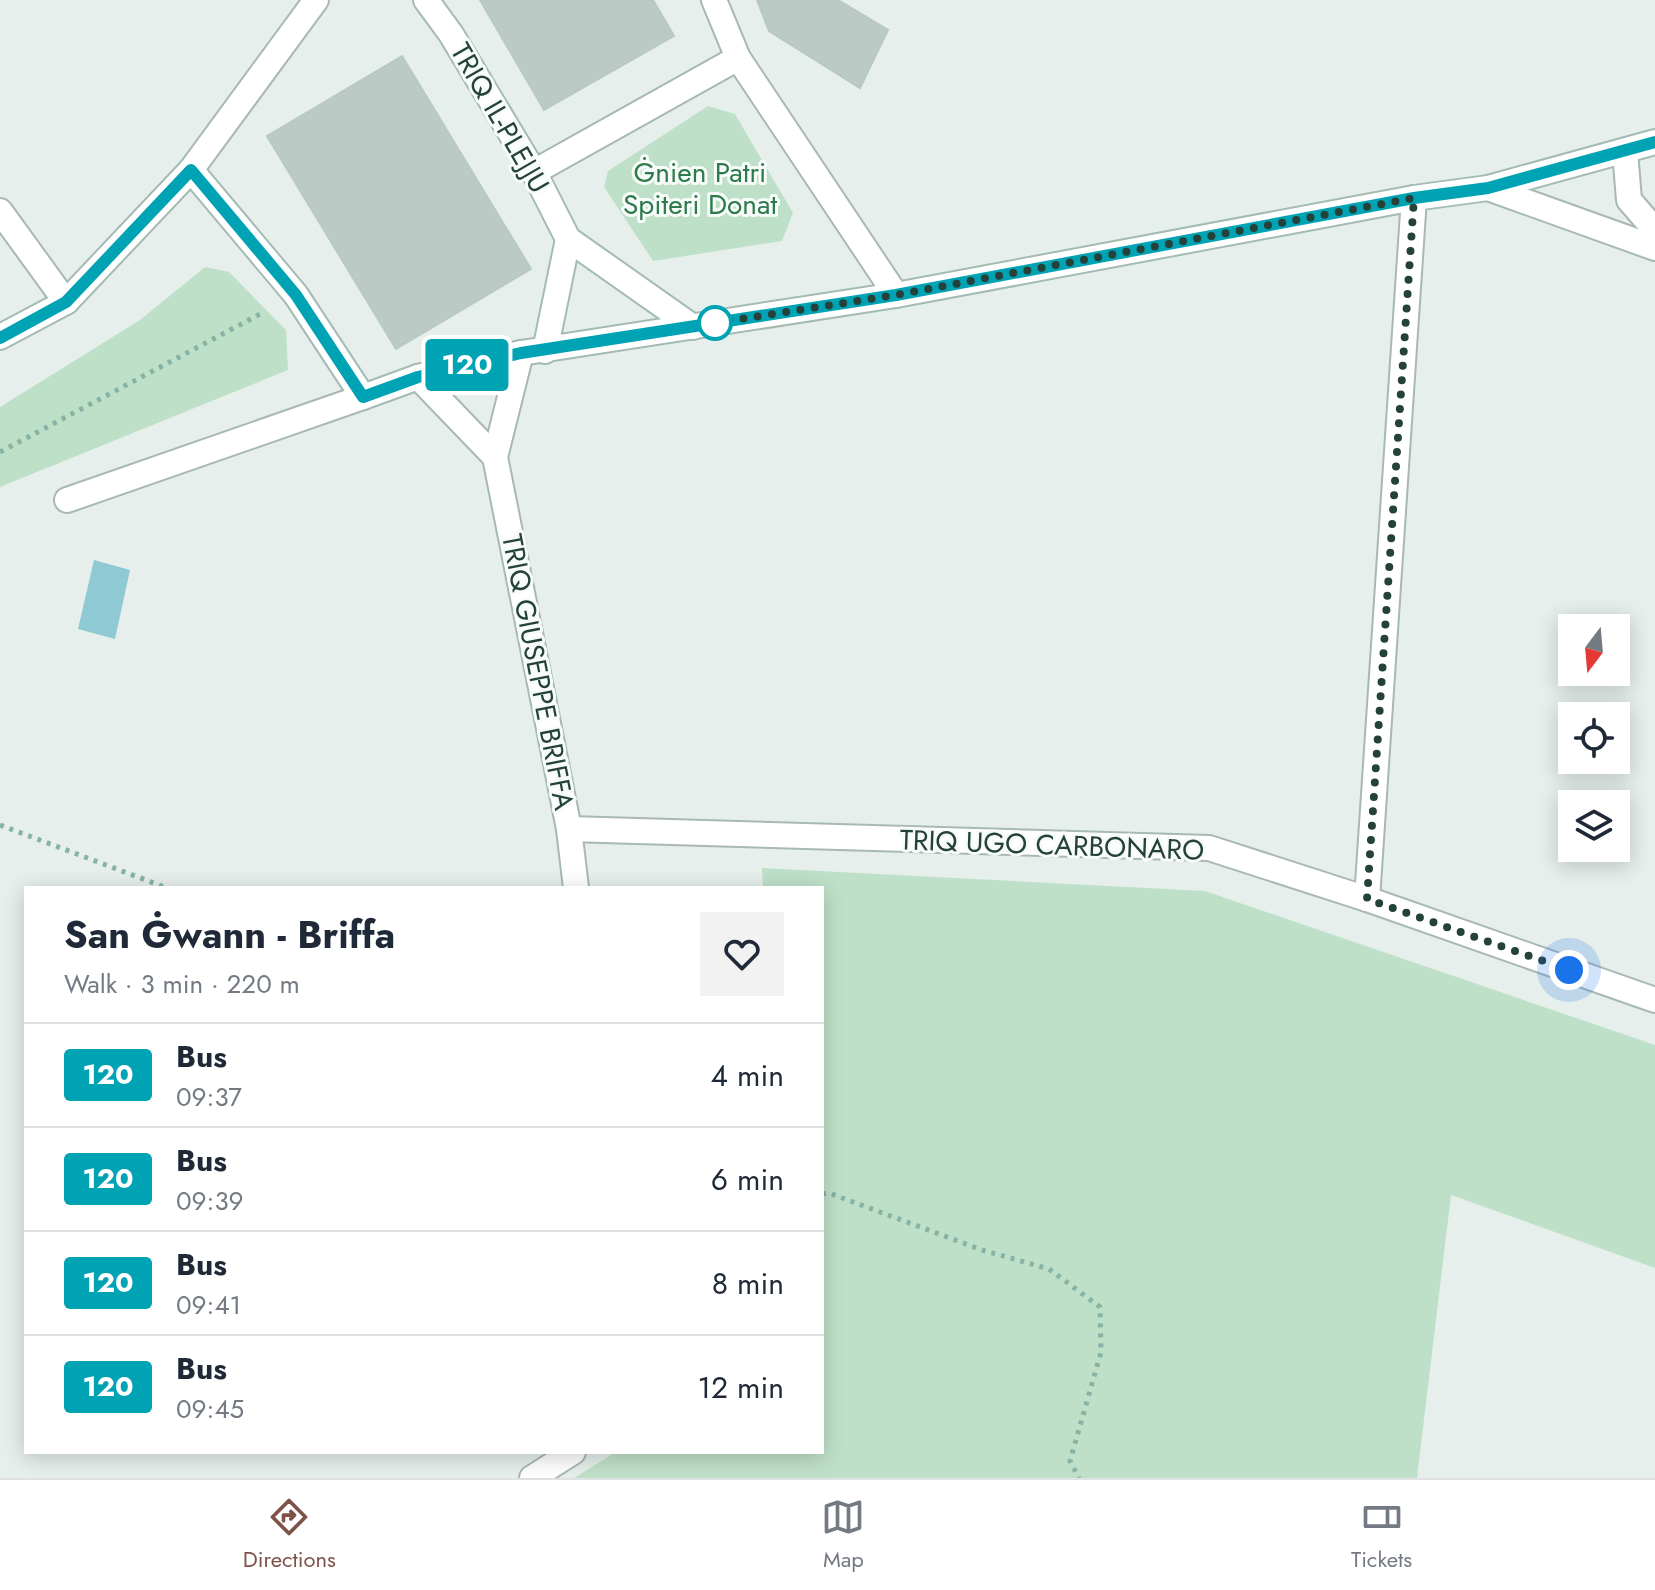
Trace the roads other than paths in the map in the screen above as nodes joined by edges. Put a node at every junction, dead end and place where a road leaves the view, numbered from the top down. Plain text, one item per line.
1 (316, 0) edge
2 (426, 0) edge
3 (714, 0) edge
4 (738, 58) junction
5 (1655, 142) edge
6 (1625, 151) junction
7 (191, 170) junction
8 (534, 172) junction
9 (1488, 188) junction
10 (1414, 198) junction
11 (0, 211) edge
12 (1655, 230) edge
13 (568, 239) junction
14 (1655, 248) edge
15 (896, 295) junction
16 (66, 302) junction
17 (693, 327) junction
18 (0, 337) edge
19 (545, 351) junction
20 (521, 353) junction
21 (418, 377) junction
22 (363, 397) junction
23 (495, 457) junction
24 (67, 500) dead end
25 (569, 829) junction
26 (576, 886) edge
27 (1367, 899) junction
28 (1655, 1000) edge
29 (570, 1454) edge
30 (532, 1478) edge

1 - 7 street
2 - 8 street, TRIQ IL-PLEJJU
3 - 4 street
4 - 8 street
4 - 15 street
5 - 6 street
6 - 9 street
6 - 12 street
7 - 16 street
7 - 22 street
8 - 13 street, TRIQ IL-PLEJJU
9 - 10 street
9 - 14 street
10 - 15 street
10 - 27 street
11 - 16 street
13 - 17 street, TRIQ IL-PLEJJU
13 - 19 street
15 - 17 street
16 - 18 street
17 - 19 street
19 - 20 street
20 - 21 street
20 - 23 street, TRIQ GIUSEPPE BRIFFA
21 - 22 street
21 - 23 street
22 - 24 street
23 - 25 street, TRIQ GIUSEPPE BRIFFA
25 - 26 street, TRIQ GIUSEPPE BRIFFA
25 - 27 street, TRIQ UGO CARBONARO
27 - 28 street, TRIQ UGO CARBONARO
29 - 30 street

